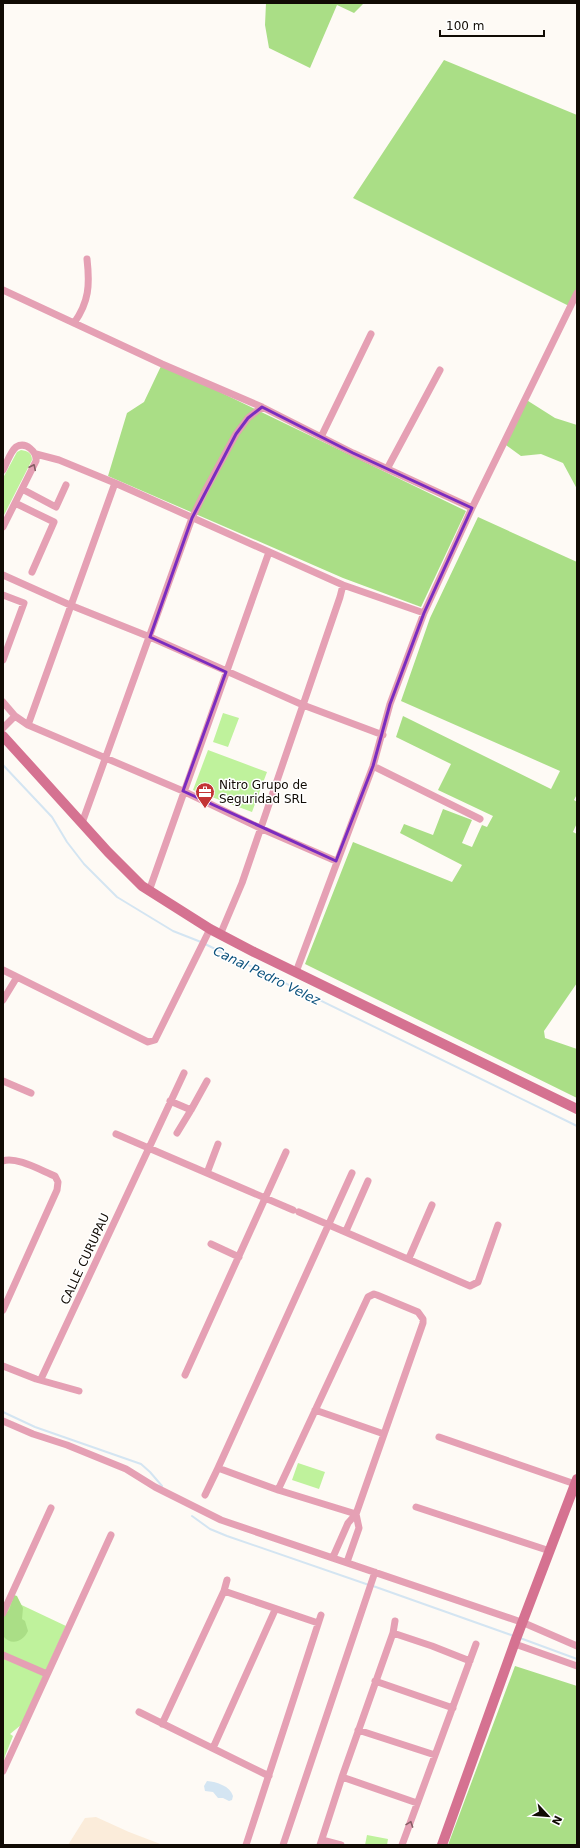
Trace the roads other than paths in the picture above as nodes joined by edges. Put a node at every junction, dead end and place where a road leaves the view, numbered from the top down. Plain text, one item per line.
1 (87, 260) dead end
2 (3, 290) edge
3 (577, 293) edge
4 (74, 323) junction
5 (371, 334) dead end
6 (440, 370) dead end
7 (262, 407) junction
8 (321, 437) junction
9 (36, 454) junction
10 (387, 469) junction
11 (3, 470) edge
12 (115, 483) junction
13 (66, 485) dead end
14 (22, 489) junction
15 (15, 502) junction
16 (472, 508) junction
17 (192, 518) junction
18 (3, 527) edge
19 (269, 552) junction
20 (32, 572) dead end
21 (3, 575) edge
22 (343, 585) junction
23 (3, 595) edge
24 (70, 605) junction
25 (424, 613) junction
26 (150, 637) junction
27 (3, 660) edge
28 (226, 672) junction
29 (3, 702) edge
30 (303, 705) junction
31 (15, 716) junction
32 (28, 725) junction
33 (3, 728) edge
34 (383, 735) junction
35 (3, 736) edge
36 (106, 757) junction
37 (373, 766) junction
38 (183, 791) junction
39 (480, 819) dead end
40 (82, 823) junction
41 (260, 828) junction
42 (336, 860) junction
43 (149, 891) junction
44 (209, 932) junction
45 (220, 934) junction
46 (3, 970) edge
47 (296, 972) junction
48 (17, 976) junction
49 (3, 1000) edge
50 (184, 1073) dead end
51 (3, 1081) edge
52 (207, 1081) dead end
53 (31, 1093) dead end
54 (170, 1101) junction
55 (577, 1109) edge
56 (191, 1110) junction
57 (176, 1133) dead end
58 (116, 1134) dead end
59 (218, 1144) dead end
60 (148, 1148) junction
61 (286, 1152) dead end
62 (3, 1161) edge
63 (207, 1173) junction
64 (352, 1174) dead end
65 (368, 1181) dead end
66 (266, 1198) junction
67 (432, 1205) dead end
68 (329, 1225) junction
69 (498, 1225) dead end
70 (346, 1231) junction
71 (211, 1244) dead end
72 (239, 1257) junction
73 (409, 1258) junction
74 (3, 1310) edge
75 (3, 1366) edge
76 (185, 1374) dead end
77 (41, 1379) junction
78 (79, 1391) dead end
79 (315, 1410) junction
80 (3, 1421) edge
81 (384, 1434) junction
82 (439, 1437) dead end
83 (218, 1468) junction
84 (576, 1482) edge
85 (278, 1490) junction
86 (205, 1495) dead end
87 (416, 1507) dead end
88 (51, 1508) dead end
89 (356, 1514) junction
90 (111, 1535) dead end
91 (550, 1551) junction
92 (333, 1557) junction
93 (347, 1562) junction
94 (374, 1572) junction
95 (227, 1580) dead end
96 (224, 1591) junction
97 (276, 1610) junction
98 (3, 1613) edge
99 (321, 1615) dead end
100 (395, 1621) dead end
101 (318, 1623) junction
102 (392, 1633) junction
103 (519, 1634) junction
104 (476, 1644) dead end
105 (577, 1646) edge
106 (3, 1655) edge
107 (470, 1662) junction
108 (577, 1666) edge
109 (47, 1674) junction
110 (375, 1681) junction
111 (453, 1708) junction
112 (139, 1712) dead end
113 (162, 1724) junction
114 (358, 1730) junction
115 (212, 1748) junction
116 (435, 1755) junction
117 (3, 1771) edge
118 (269, 1776) junction
119 (342, 1777) junction
120 (417, 1803) junction
121 (321, 1843) edge
122 (246, 1845) edge
123 (283, 1845) edge
124 (341, 1845) edge
125 (402, 1845) edge
126 (442, 1845) edge

1 - 4 street
2 - 4 street
3 - 16 street
4 - 7 street
5 - 8 street
6 - 10 street
7 - 8 street
7 - 17 street
8 - 10 street
9 - 11 street
9 - 12 street
14 -> 9 street
10 - 16 street
12 - 17 street
12 - 24 street
13 - 14 street
14 - 15 street
15 - 18 street
15 - 20 street
16 - 25 street
17 - 19 street
17 - 26 street
19 - 22 street
19 - 28 street
21 - 24 street
22 - 25 street
22 - 30 street
23 - 27 street
24 - 26 street
24 - 32 street
25 - 34 street
26 - 28 street
26 - 36 street
28 - 30 street
28 - 38 street
29 - 31 street
30 - 34 street
30 - 41 street
31 - 32 street
31 - 33 street
32 - 36 street
34 - 37 street
35 - 40 street
36 - 38 street
36 - 40 street
37 - 39 street
37 - 42 street
38 - 41 street
38 - 43 street
40 - 43 street
41 - 42 street
41 - 45 street
42 - 47 street
43 - 44 street
44 - 45 street
44 - 48 street
45 - 47 street
46 - 48 street
47 - 55 street
48 - 49 street
50 - 54 street, CALLE CURUPAU
51 - 53 street
52 - 56 street
54 - 56 street
54 - 60 street, CALLE CURUPAU
56 - 57 street
58 - 60 street
59 - 63 street
60 - 63 street
60 - 77 street, CALLE CURUPAU
61 - 66 street
62 - 74 street
63 - 66 street
64 - 68 street
65 - 70 street
66 - 68 street
66 - 72 street
67 - 73 street
68 - 70 street
68 - 83 street
69 - 73 street
70 - 73 street
71 - 72 street
72 - 76 street
75 - 77 street
77 - 78 street
79 - 81 street
79 - 81 street
79 - 85 street
80 - 92 street
81 - 89 street
82 - 84 street
83 - 85 street
83 - 86 street
84 - 91 street
85 - 89 street
87 - 91 street
88 - 98 street
89 - 92 street
89 - 93 street
90 - 109 street
91 - 103 street
92 - 93 street
93 - 94 street
94 - 103 street
94 - 123 street
95 - 96 street
96 - 97 street
96 - 113 street
97 - 101 street
97 - 115 street
99 - 101 street
100 - 102 street
101 - 118 street
102 - 107 street
102 - 110 street
103 - 105 street
103 - 108 street
103 - 126 street
104 - 107 street
106 - 109 street
107 - 111 street
109 - 117 street
110 - 111 street
110 - 114 street
111 - 116 street
112 - 113 street
113 - 115 street
114 - 116 street
114 - 119 street
115 - 118 street
116 - 120 street
118 - 122 street
119 - 120 street
119 - 121 street
125 -> 120 street
121 - 124 street

